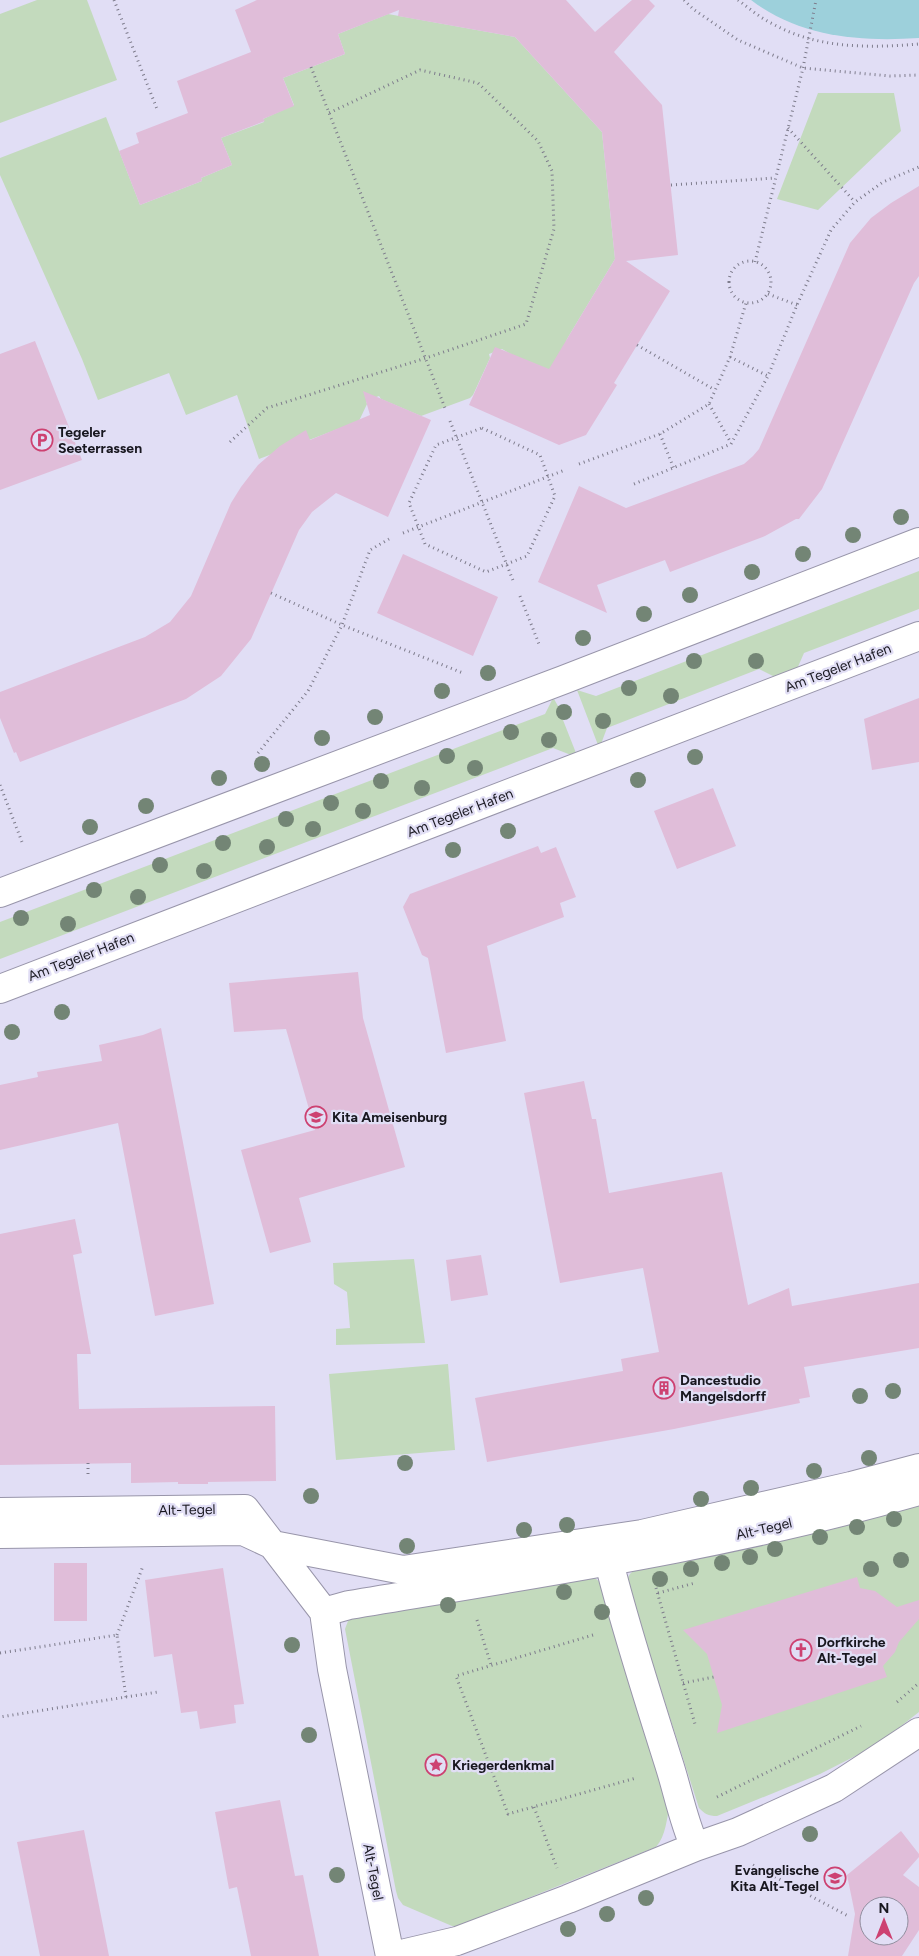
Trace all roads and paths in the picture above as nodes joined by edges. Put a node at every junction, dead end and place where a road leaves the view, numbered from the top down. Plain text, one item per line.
1 (114, 0) edge
2 (684, 0) edge
3 (738, 0) edge
4 (816, 0) edge
5 (809, 39) junction
6 (919, 44) edge
7 (311, 67) dead end
8 (803, 68) junction
9 (919, 75) edge
10 (157, 109) dead end
11 (329, 113) junction
12 (788, 128) junction
13 (919, 167) edge
14 (775, 178) junction
15 (671, 185) dead end
16 (855, 202) junction
17 (755, 262) junction
18 (768, 294) junction
19 (746, 302) junction
20 (797, 305) junction
21 (637, 344) dead end
22 (730, 357) junction
23 (426, 358) junction
24 (768, 376) junction
25 (715, 390) junction
26 (709, 404) junction
27 (445, 408) dead end
28 (450, 421) dead end
29 (660, 434) junction
30 (457, 437) junction
31 (230, 442) dead end
32 (731, 444) junction
33 (579, 464) dead end
34 (674, 468) junction
35 (565, 470) dead end
36 (548, 476) junction
37 (634, 484) dead end
38 (482, 502) junction
39 (418, 527) junction
40 (403, 533) dead end
41 (388, 539) dead end
42 (919, 542) edge
43 (507, 564) junction
44 (514, 583) dead end
45 (271, 593) dead end
46 (520, 596) dead end
47 (342, 625) junction
48 (919, 636) edge
49 (539, 644) dead end
50 (463, 673) dead end
51 (258, 753) dead end
52 (0, 785) edge
53 (22, 842) dead end
54 (0, 892) edge
55 (0, 989) edge
56 (919, 1468) edge
57 (919, 1491) edge
58 (0, 1512) edge
59 (0, 1534) edge
60 (273, 1545) junction
61 (609, 1562) junction
62 (142, 1570) dead end
63 (467, 1585) junction
64 (658, 1593) dead end
65 (324, 1612) junction
66 (625, 1625) junction
67 (117, 1635) junction
68 (0, 1653) edge
69 (491, 1666) junction
70 (714, 1677) dead end
71 (919, 1683) edge
72 (158, 1692) dead end
73 (126, 1697) junction
74 (894, 1705) dead end
75 (0, 1717) edge
76 (864, 1724) dead end
77 (918, 1736) edge
78 (670, 1768) junction
79 (717, 1797) dead end
80 (534, 1807) junction
81 (695, 1847) junction
82 (752, 1864) dead end
83 (568, 1899) junction
84 (848, 1916) dead end
85 (391, 1956) edge

1 - 10 path
2 - 8 path
3 - 5 path
4 - 5 path
5 - 6 path
5 - 8 path
7 - 11 path
8 - 9 path
8 - 12 path
11 - 23 path
11 - 23 path
12 - 14 path
12 - 16 path
13 - 16 path
14 - 15 path
14 - 17 path
16 - 20 path
17 - 18 path
17 - 19 path
18 - 19 path
18 - 20 path
19 - 22 path
20 - 24 path
21 - 25 path
22 - 24 path
22 - 25 path
23 - 27 path
23 - 31 path
24 - 32 path
25 - 26 path
26 - 29 path
26 - 32 path
28 - 30 path
29 - 33 path
29 - 34 path
30 - 36 path
30 - 38 path
30 - 39 path
32 - 34 path
34 - 37 path
35 - 36 path
36 - 38 path
36 - 43 path
38 - 39 path
38 - 43 path
39 - 40 path
39 - 43 path
41 - 47 path
42 - 54 street
43 - 44 path
45 - 47 path
46 - 49 path
47 - 50 path
47 - 51 path
48 - 55 street, Am Tegeler Hafen
52 - 53 path
56 - 60 street
57 - 61 street, Alt-Tegel
58 - 60 street, Alt-Tegel
59 - 60 street
60 - 65 street, Alt-Tegel
61 - 63 street, Alt-Tegel
61 - 66 street
62 - 67 path
63 - 65 street, Alt-Tegel
63 - 69 path
64 - 70 path
65 - 85 street, Alt-Tegel
66 - 69 path
66 - 78 street
67 - 68 path
67 - 73 path
69 - 80 path
71 - 74 path
72 - 73 path
73 - 75 path
76 - 79 path
77 - 81 street, Alt-Tegel
78 - 80 path
78 - 81 street
80 - 83 path
81 - 83 street, Alt-Tegel
82 - 84 path
83 - 85 street, Alt-Tegel

